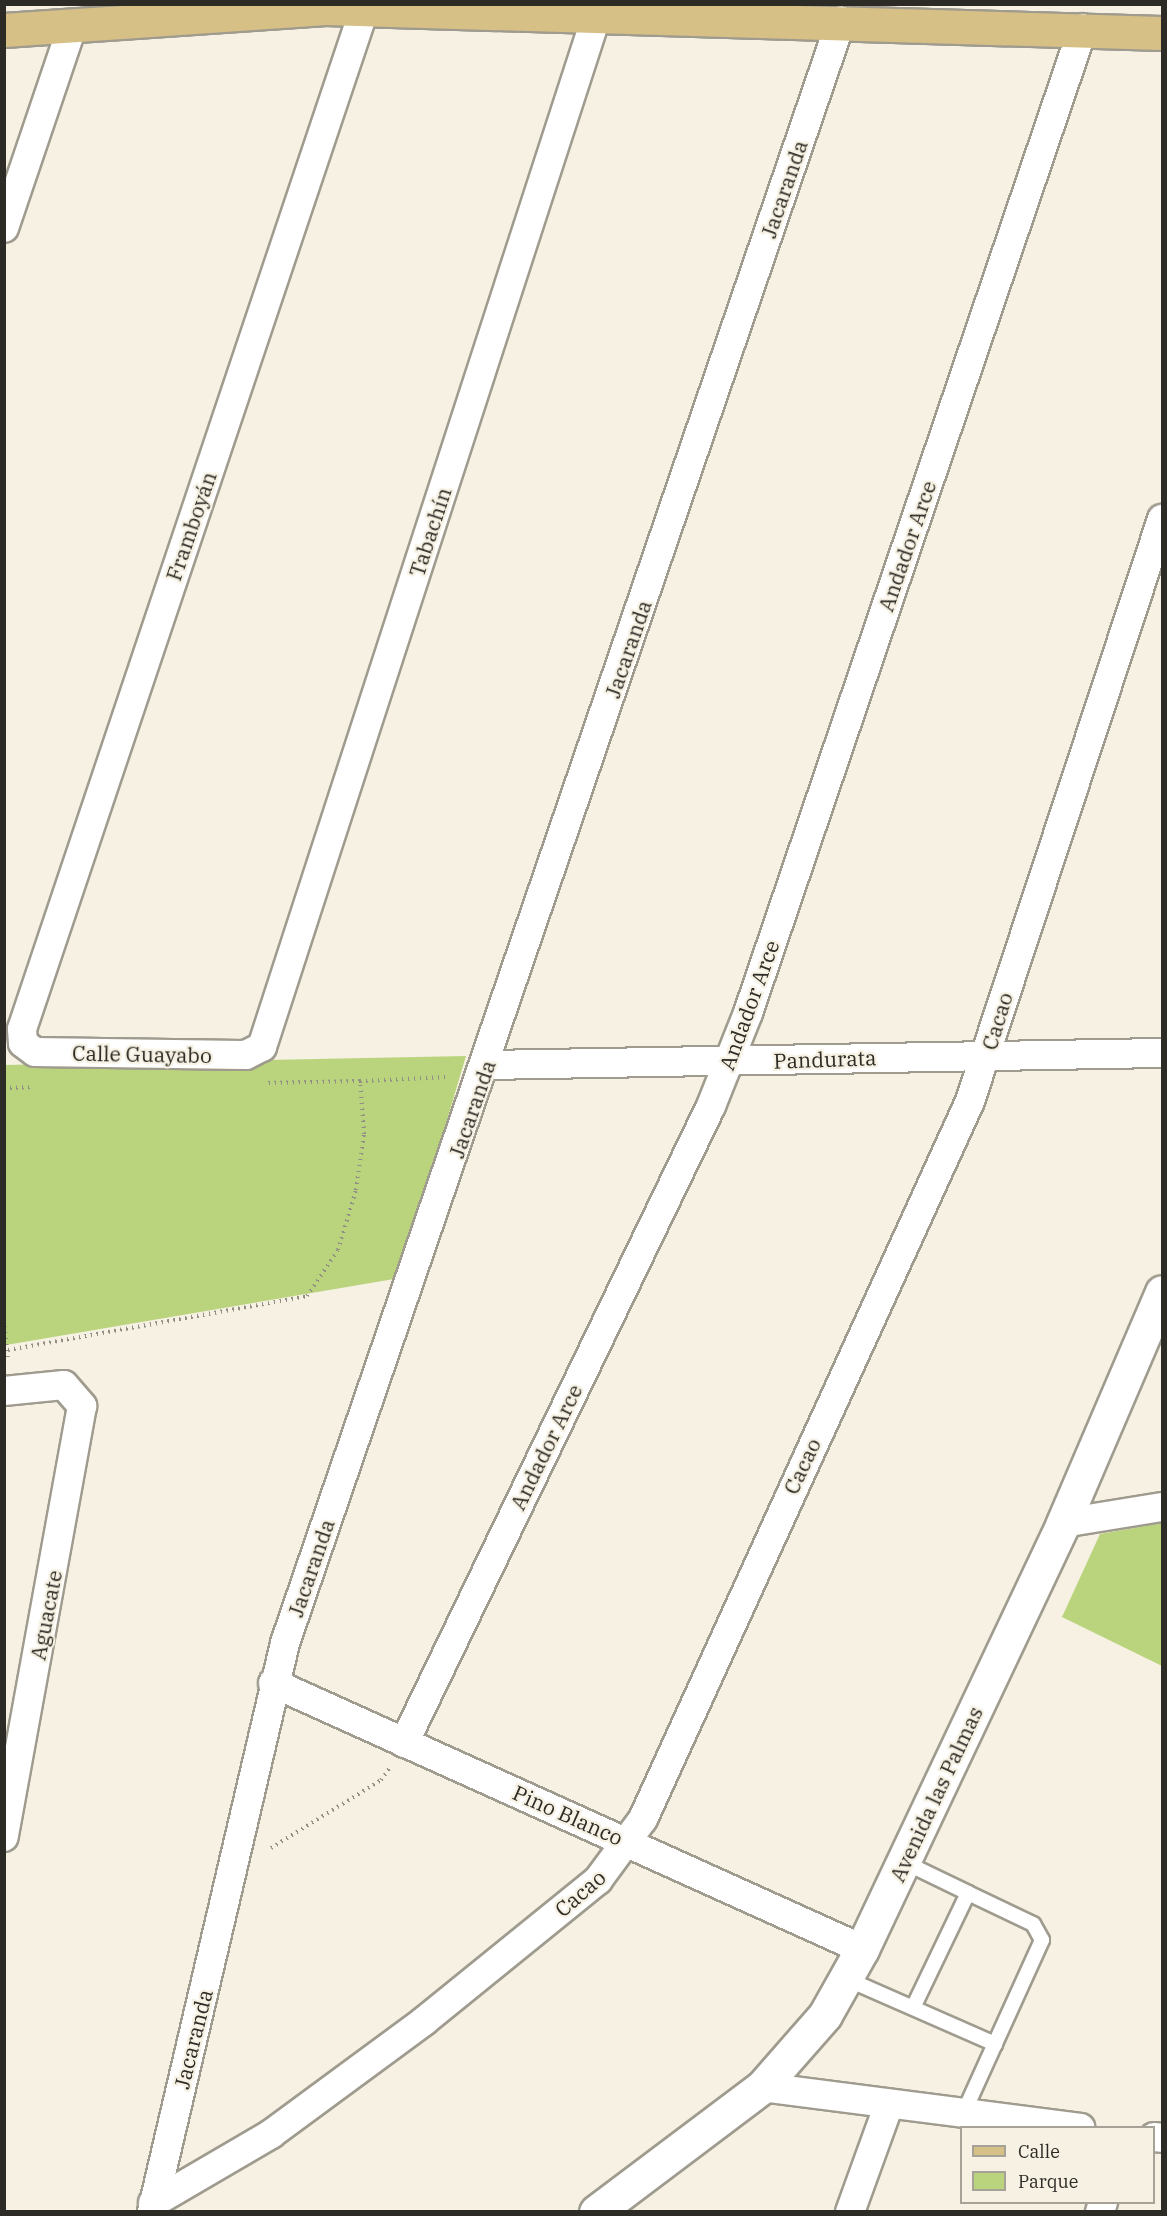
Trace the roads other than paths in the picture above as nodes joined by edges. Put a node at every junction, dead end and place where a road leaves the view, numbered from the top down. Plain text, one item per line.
1 (365, 7) edge
2 (596, 17) junction
3 (841, 21) junction
4 (74, 24) junction
5 (1083, 28) junction
6 (4, 30) edge
7 (1162, 33) edge
8 (4, 228) edge
9 (1162, 519) edge
10 (23, 1044) joint
11 (262, 1047) joint
12 (987, 1053) junction
13 (1162, 1053) edge
14 (728, 1062) junction
15 (485, 1071) junction
16 (1162, 1293) edge
17 (6, 1391) edge
18 (1162, 1507) edge
19 (1063, 1523) junction
20 (273, 1683) junction
21 (404, 1743) junction
22 (4, 1837) edge
23 (629, 1842) junction
24 (904, 1862) junction
25 (968, 1893) junction
26 (862, 1949) junction
27 (848, 1979) junction
28 (912, 2008) junction
29 (995, 2044) junction
30 (762, 2087) junction
31 (889, 2104) junction
32 (964, 2112) junction
33 (1072, 2126) edge
34 (153, 2207) edge
35 (596, 2211) edge
36 (850, 2211) edge

1 - 2 main road
1 - 4 main road
1 - 10 street, Framboyán
2 - 3 main road
2 - 11 street, Tabachín
3 - 5 main road
3 - 15 street, Jacaranda
4 - 6 main road
4 - 8 street
5 - 7 main road
5 - 14 street, Andador Arce
9 - 12 street, Cacao
10 - 11 street, Calle Guayabo
12 - 13 street, Pandurata
12 - 14 street, Pandurata
12 - 23 street, Cacao
14 - 15 street, Pandurata
14 - 21 street, Andador Arce
15 - 20 street, Jacaranda
16 - 19 street, Avenida las Palmas
17 - 22 street, Aguacate
18 - 19 street
19 - 24 street, Avenida las Palmas
20 - 21 street, Pino Blanco
20 - 34 street, Jacaranda
21 - 23 street, Pino Blanco
23 - 26 street, Pino Blanco
23 - 34 street, Cacao
24 - 25 lane
24 - 26 street, Avenida las Palmas
25 - 28 lane
25 - 29 lane
26 - 27 street, Avenida las Palmas
27 - 28 lane
27 - 30 street, Avenida las Palmas
28 - 29 lane
29 - 32 lane
30 - 31 street
30 - 35 street, Avenida las Palmas
31 - 32 street
31 - 36 street
32 - 33 street

